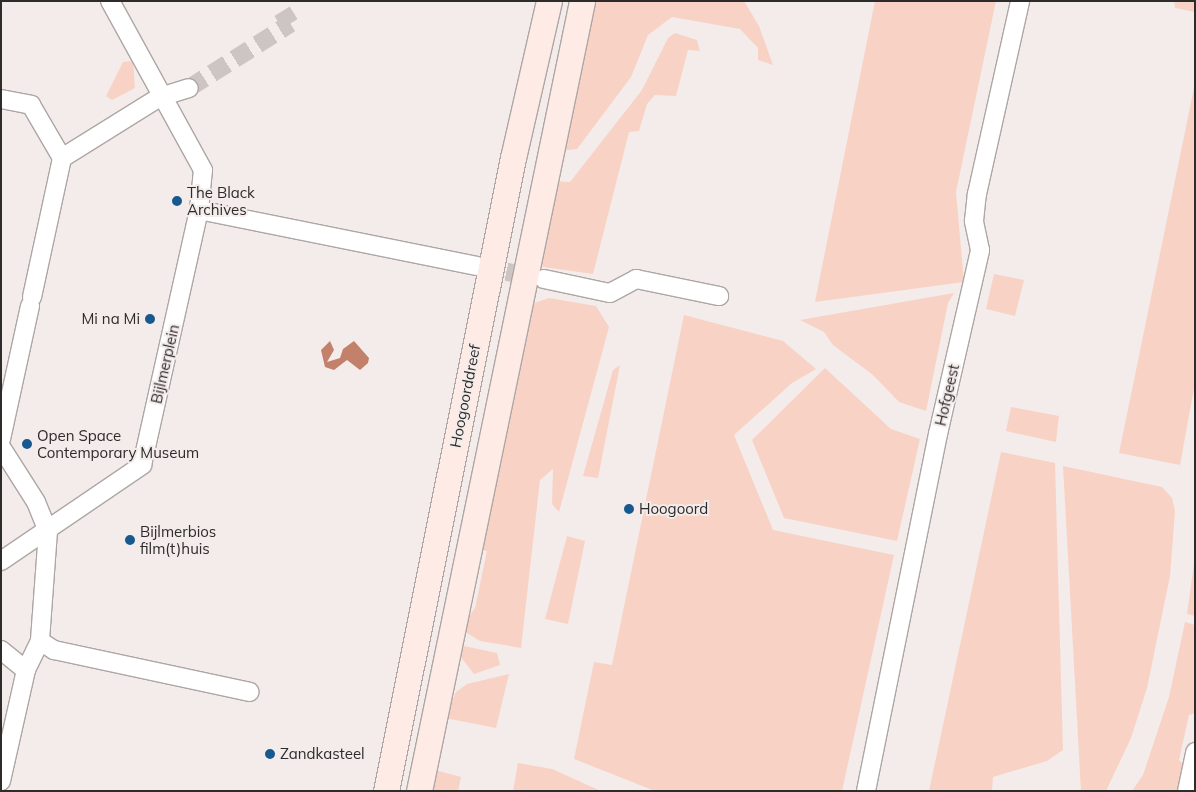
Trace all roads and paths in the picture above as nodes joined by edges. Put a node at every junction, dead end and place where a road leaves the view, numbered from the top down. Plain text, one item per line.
1 (110, 1) edge
2 (549, 1) edge
3 (582, 1) edge
4 (1020, 1) edge
5 (190, 88) tunnel mouth
6 (160, 97) junction
7 (1, 99) edge
8 (62, 158) junction
9 (199, 210) junction
10 (477, 266) tunnel mouth
11 (544, 279) tunnel mouth
12 (719, 296) dead end
13 (1, 439) edge
14 (1, 447) edge
15 (48, 530) junction
16 (1, 561) edge
17 (40, 641) junction
18 (1, 650) edge
19 (26, 670) junction
20 (250, 692) dead end
21 (1195, 752) edge
22 (1, 781) edge
23 (386, 791) edge
24 (419, 791) edge
25 (866, 791) edge
26 (1186, 791) edge

1 - 6 street, Bijlmerplein
2 - 23 street, Hoogoorddreef
3 - 24 street
4 - 25 street, Hofgeest
5 - 6 street
6 - 8 street
6 - 9 street, Bijlmerplein
7 - 8 street
8 - 13 street
9 - 10 street
9 - 15 street, Bijlmerplein
11 - 12 street
14 - 15 street
15 - 16 street, Bijlmerplein
15 - 17 street
17 - 19 street
17 - 20 street
18 - 19 street
19 - 22 street
21 - 26 street

